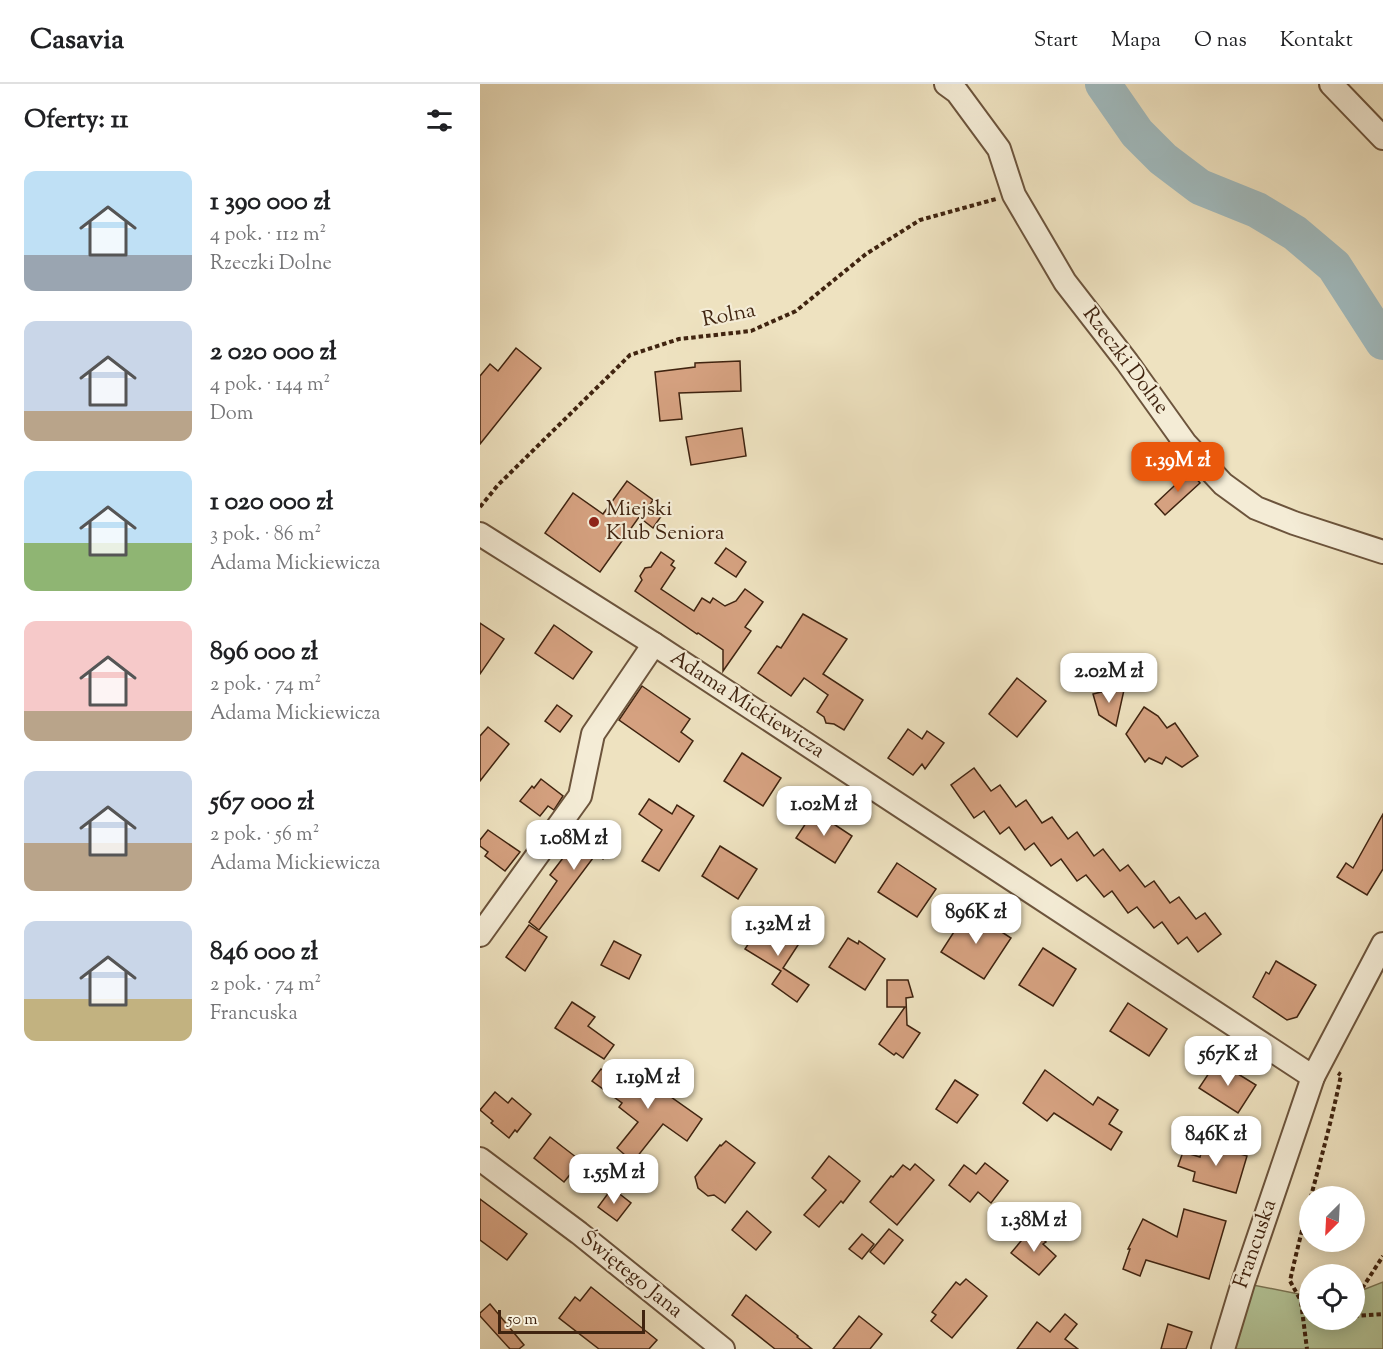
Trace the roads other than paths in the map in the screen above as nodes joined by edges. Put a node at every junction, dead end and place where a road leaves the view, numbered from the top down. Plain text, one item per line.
1 (946, 84) edge
2 (1331, 84) edge
3 (1383, 138) edge
4 (480, 534) edge
5 (1383, 552) edge
6 (654, 644) junction
7 (480, 936) edge
8 (1383, 944) edge
9 (1318, 1068) junction
10 (480, 1159) edge
11 (723, 1349) edge
12 (1223, 1349) edge

1 - 5 street, Rzeczki Dolne
2 - 3 street
4 - 6 street, Adama Mickiewicza
6 - 7 street
6 - 9 street, Adama Mickiewicza
8 - 9 street, Francuska
9 - 12 street, Francuska
10 - 11 street, Świętego Jana

